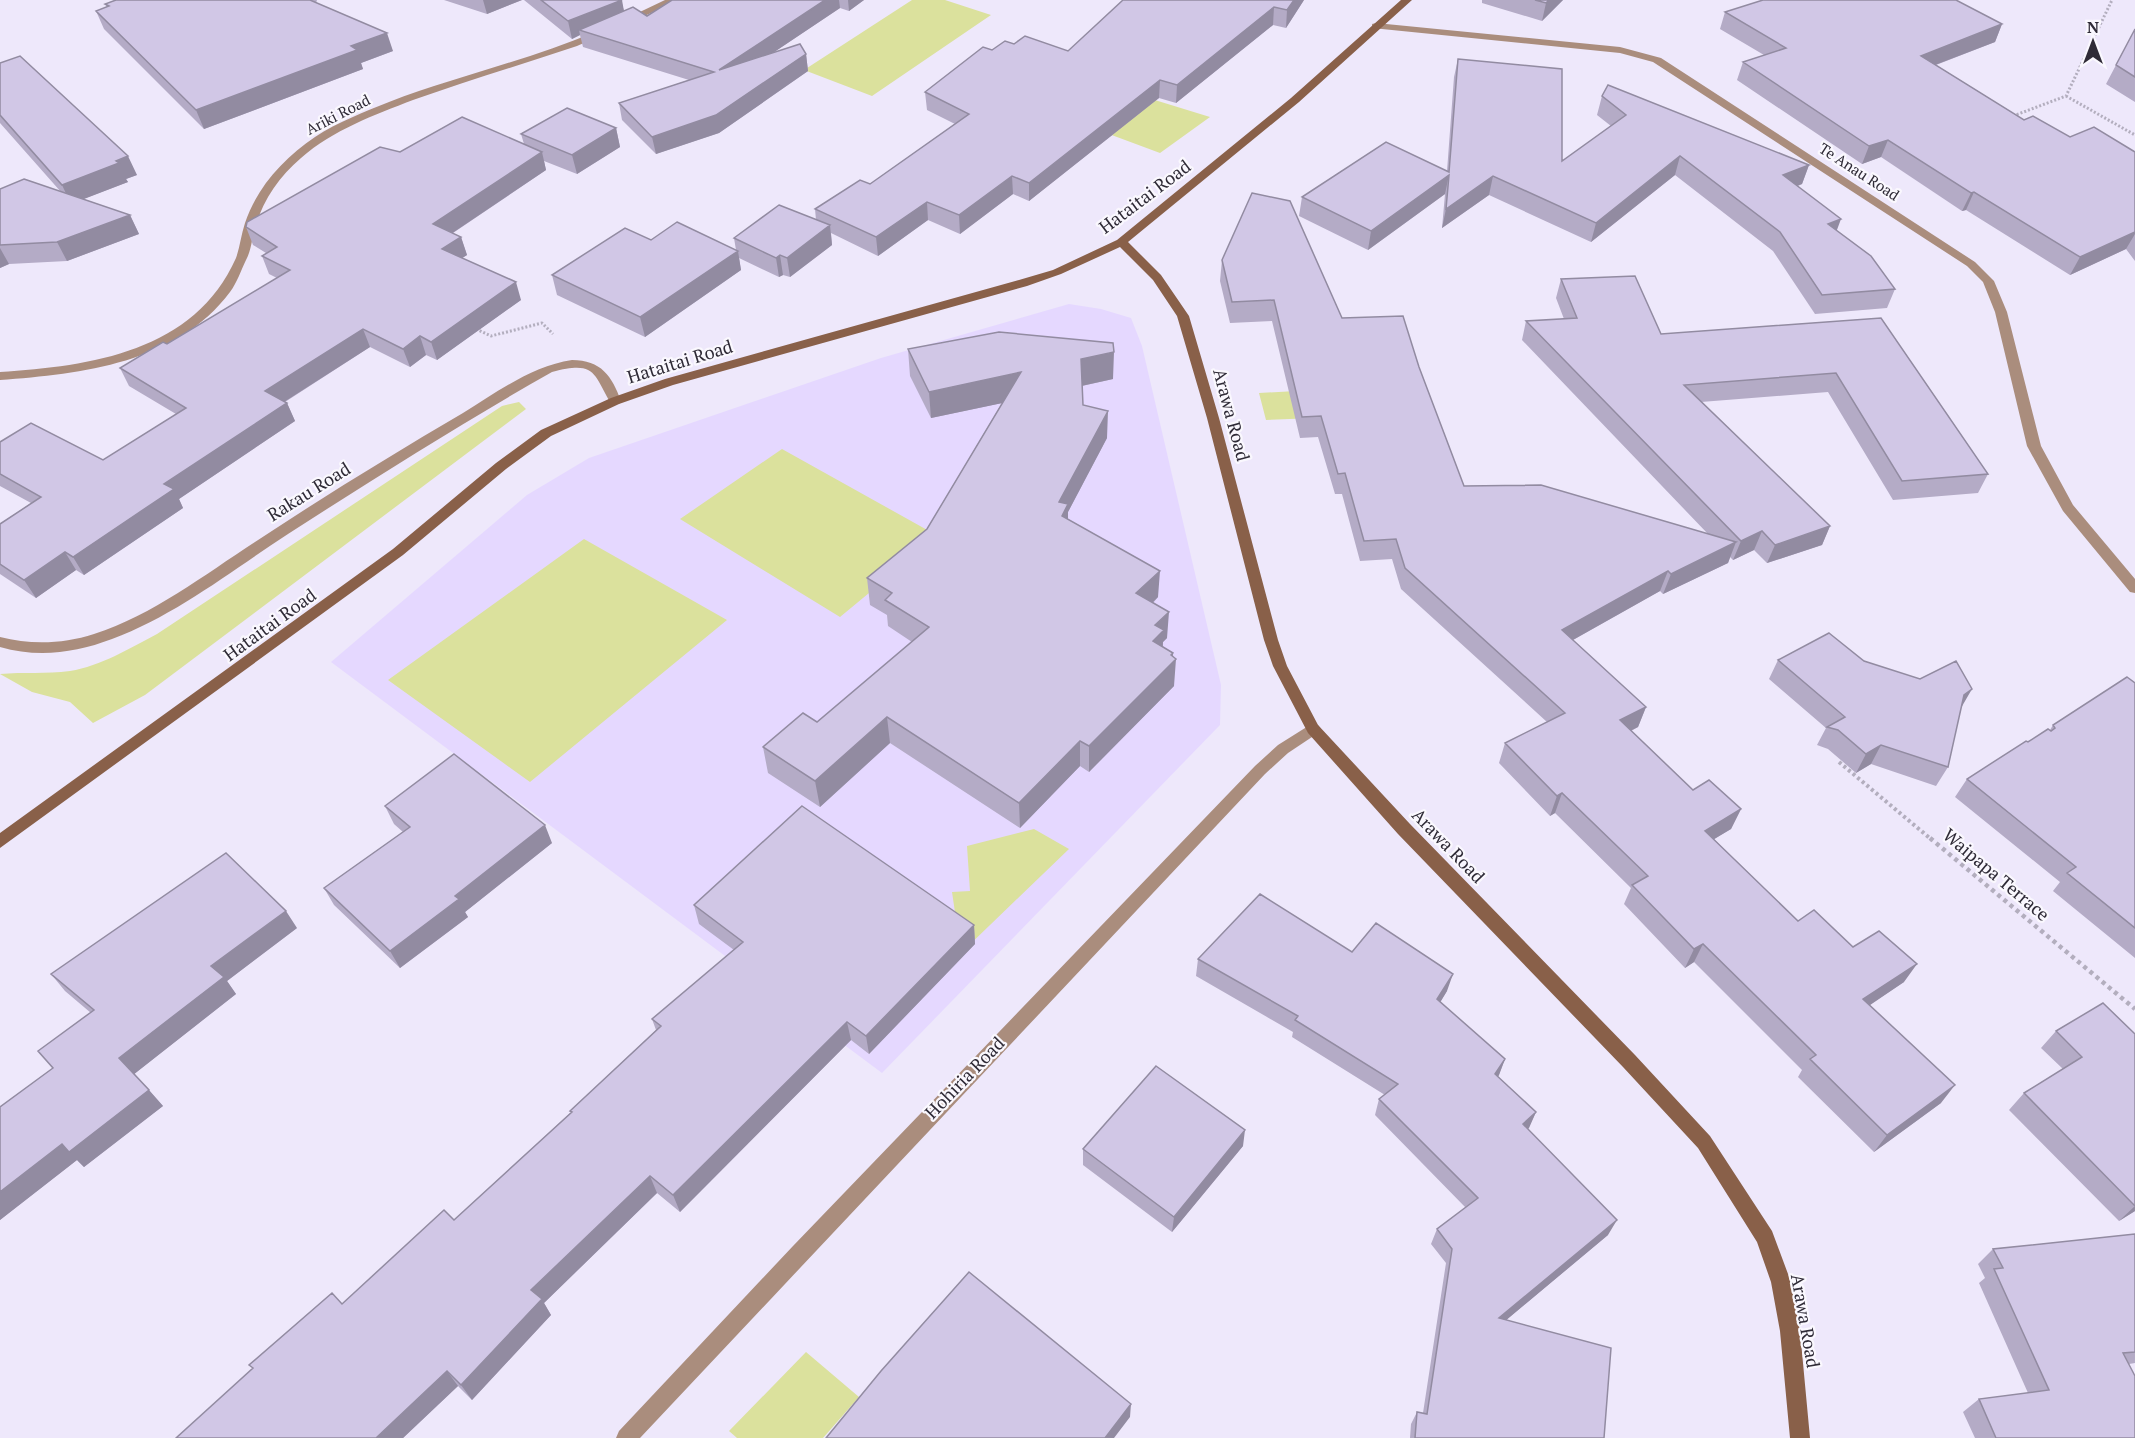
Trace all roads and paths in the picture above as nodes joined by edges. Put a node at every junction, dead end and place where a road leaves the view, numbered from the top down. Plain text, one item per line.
1 (673, 0) edge
2 (1407, 0) edge
3 (2112, 0) edge
4 (1376, 26) junction
5 (2066, 96) junction
6 (2010, 117) edge
7 (2135, 135) edge
8 (1121, 242) junction
9 (470, 326) edge
10 (573, 362) junction
11 (0, 376) edge
12 (615, 401) junction
13 (2135, 588) edge
14 (0, 642) edge
15 (1313, 729) junction
16 (1839, 762) dead end
17 (0, 842) edge
18 (2135, 1009) edge
19 (626, 1438) edge
20 (1800, 1438) edge

1 - 11 street, Ariki Road
2 - 4 street, Hataitai Road
3 - 5 path
4 - 8 street, Hataitai Road
4 - 13 street, Te Anau Road
5 - 6 path
5 - 7 path
8 - 12 street, Hataitai Road
8 - 15 street, Arawa Road
9 - 10 path
10 - 12 street
10 - 14 street, Rakau Road
12 - 17 street, Hataitai Road
15 - 19 street, Hohiria Road
15 - 20 street, Arawa Road
16 - 18 path, Waipapa Terrace

